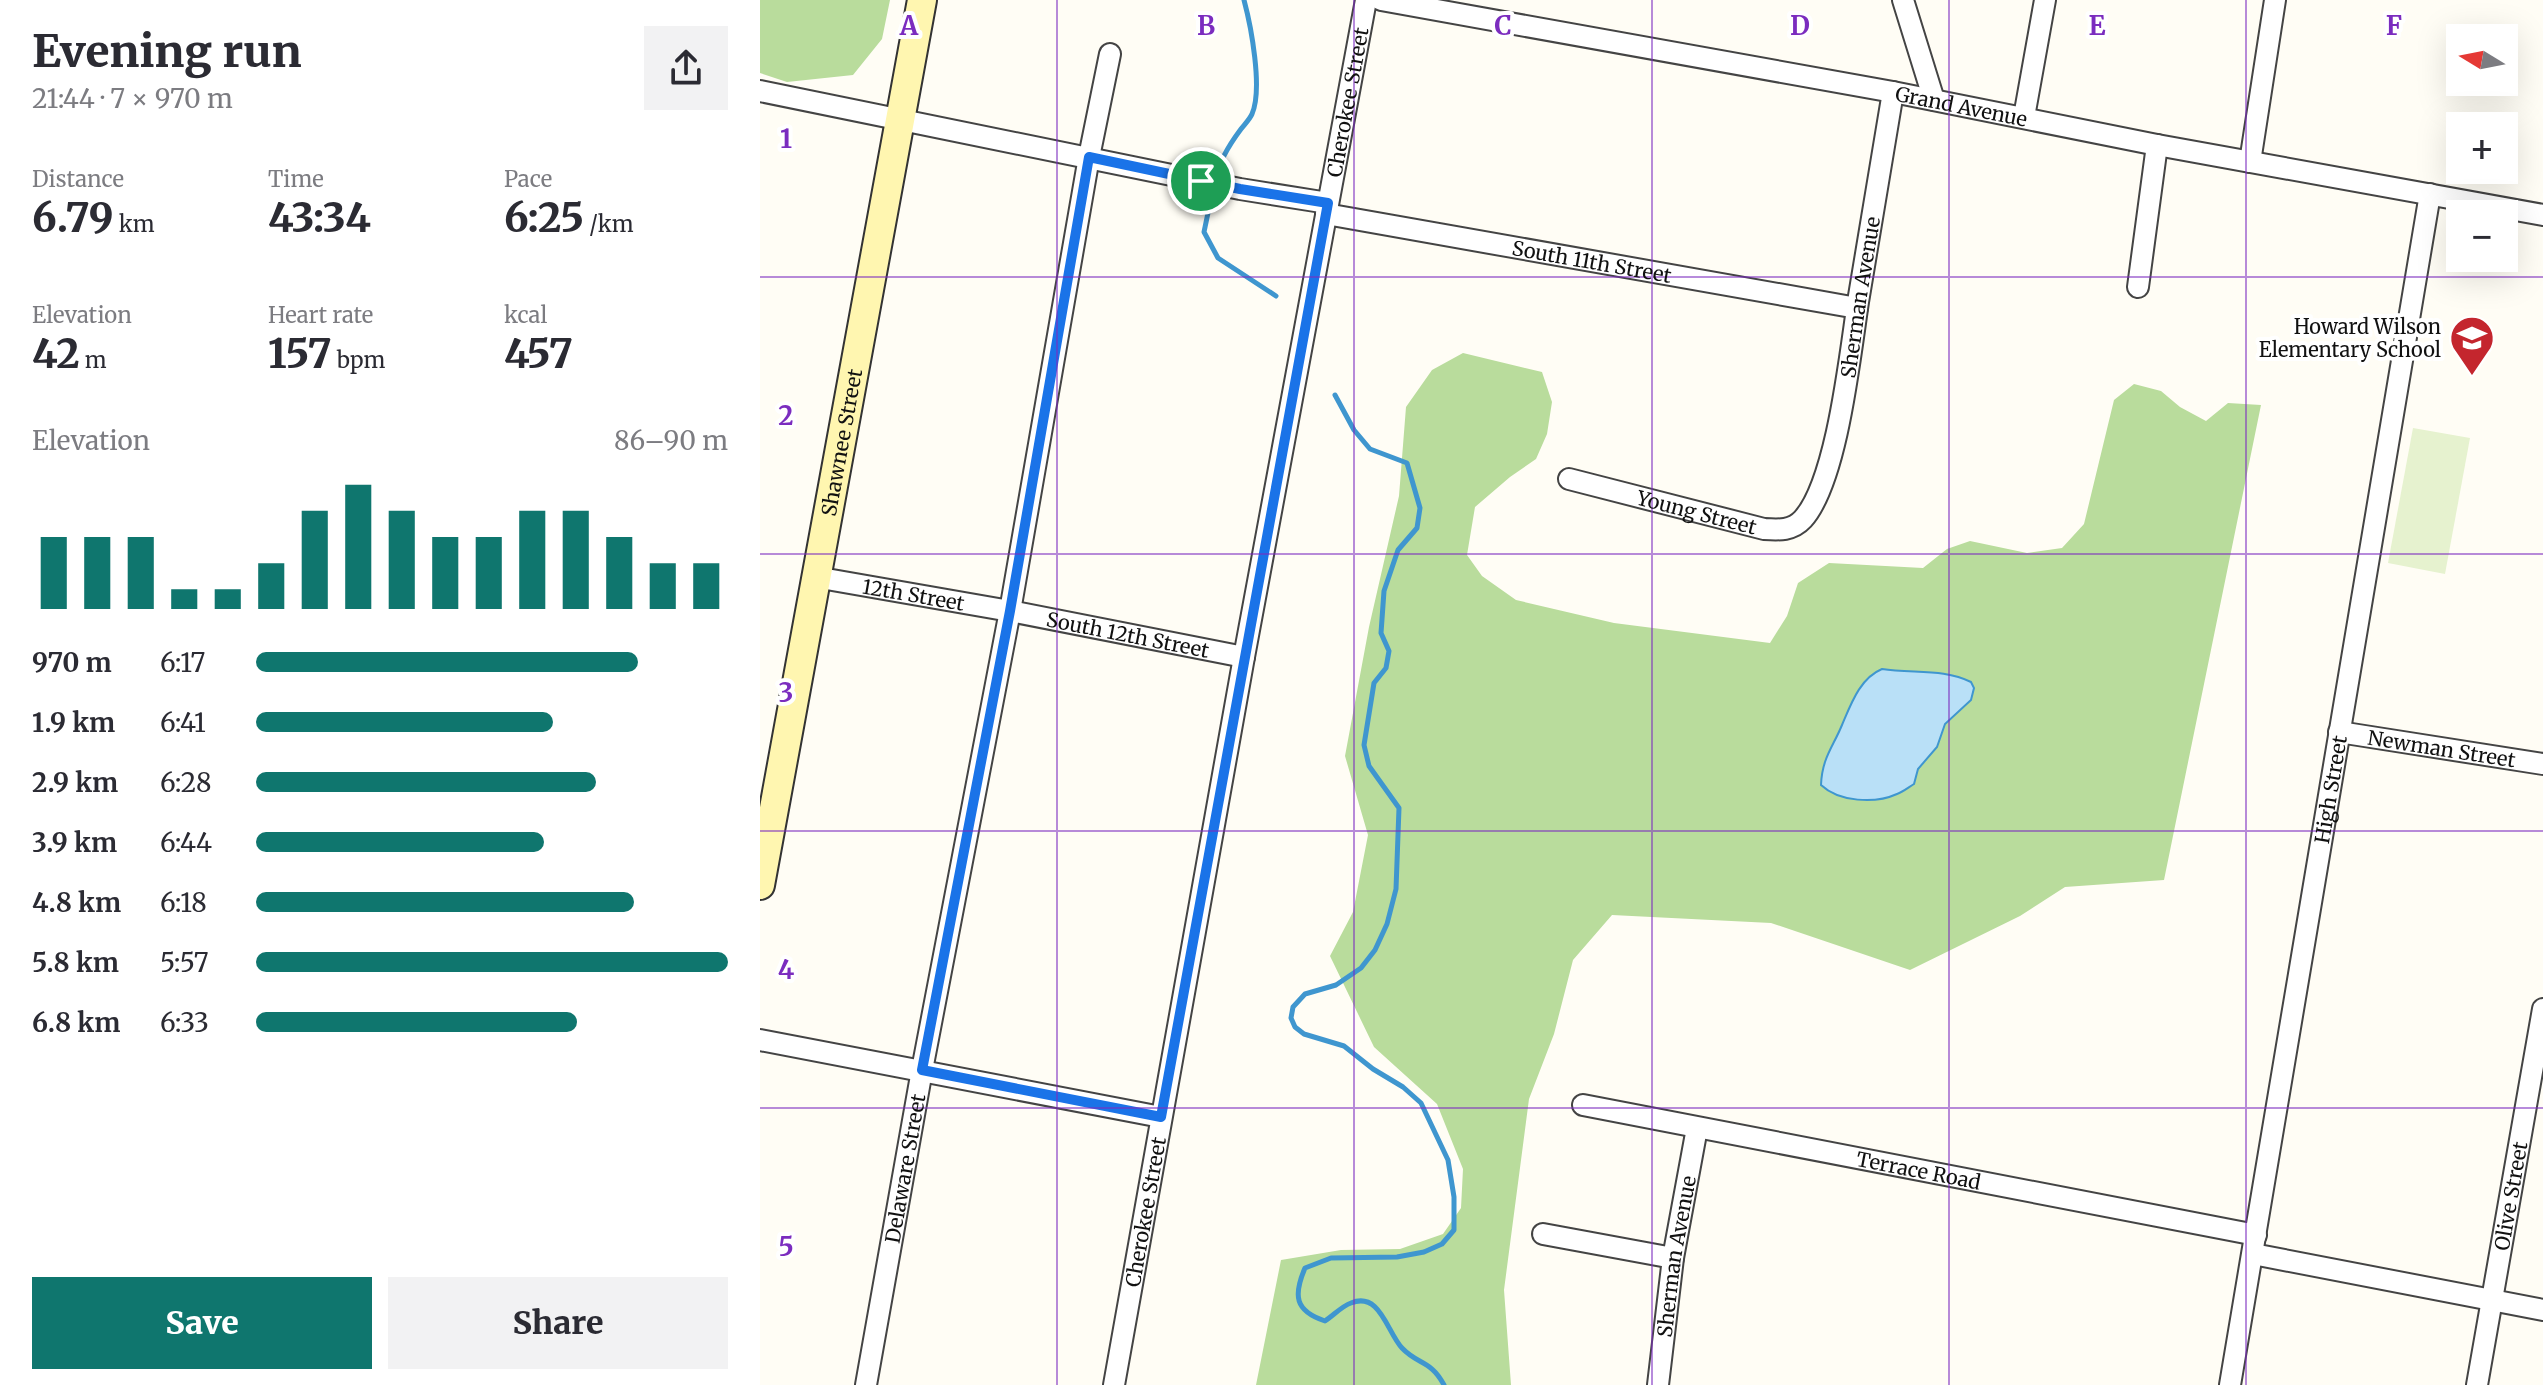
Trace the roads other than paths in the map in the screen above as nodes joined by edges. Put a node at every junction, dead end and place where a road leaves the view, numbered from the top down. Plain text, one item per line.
1 (922, 0) edge
2 (1366, 0) edge
3 (1381, 0) edge
4 (1903, 0) edge
5 (2045, 0) edge
6 (2275, 0) edge
7 (1110, 54) dead end
8 (760, 91) edge
9 (1893, 92) junction
10 (1934, 100) junction
11 (2024, 117) junction
12 (899, 120) junction
13 (2157, 145) junction
14 (1089, 157) junction
15 (2250, 162) junction
16 (2430, 194) junction
17 (1327, 208) junction
18 (2543, 215) edge
19 (2138, 287) dead end
20 (1857, 308) junction
21 (1569, 479) dead end
22 (1814, 500) joint
23 (815, 577) junction
24 (1010, 611) junction
25 (1244, 657) junction
26 (2339, 732) junction
27 (2543, 764) edge
28 (760, 885) edge
29 (2543, 1009) edge
30 (760, 1040) edge
31 (922, 1070) junction
32 (1583, 1105) dead end
33 (1161, 1117) junction
34 (1697, 1128) junction
35 (1543, 1234) dead end
36 (2254, 1244) junction
37 (1673, 1258) junction
38 (2492, 1300) junction
39 (2543, 1310) edge
40 (866, 1385) edge
41 (1114, 1385) edge
42 (1658, 1385) edge
43 (2230, 1385) edge
44 (2477, 1385) edge

1 - 12 street, Shawnee Street
2 - 17 street, Cherokee Street
3 - 9 street, Grand Avenue
4 - 10 street
5 - 11 street
6 - 15 street
7 - 14 street, Delaware Street
8 - 12 street, South 11th Street
9 - 10 street, Grand Avenue
9 - 20 street, Sherman Avenue
10 - 11 street, Grand Avenue
11 - 13 street, Grand Avenue
12 - 14 street, South 11th Street
12 - 23 street, Shawnee Street
13 - 15 street, Grand Avenue
13 - 19 street
14 - 17 street, South 11th Street
14 - 24 street, Delaware Street
15 - 16 street, Grand Avenue
16 - 18 street, Grand Avenue
16 - 26 street, High Street
17 - 20 street, South 11th Street
17 - 25 street, Cherokee Street
20 - 22 street, Sherman Avenue
21 - 22 street, Young Street
23 - 24 street, 12th Street
23 - 28 street, Shawnee Street
24 - 25 street, South 12th Street
24 - 31 street, Delaware Street
25 - 33 street, Cherokee Street
26 - 27 street, Newman Street
26 - 36 street, High Street
29 - 38 street, Olive Street
30 - 31 street
31 - 33 street
31 - 40 street, Delaware Street
32 - 34 street, Terrace Road
33 - 41 street, Cherokee Street
34 - 36 street, Terrace Road
34 - 37 street, Sherman Avenue
35 - 37 street
36 - 38 street, Terrace Road
36 - 43 street, High Street
37 - 42 street, Sherman Avenue
38 - 39 street, Terrace Road
38 - 44 street, Olive Street

